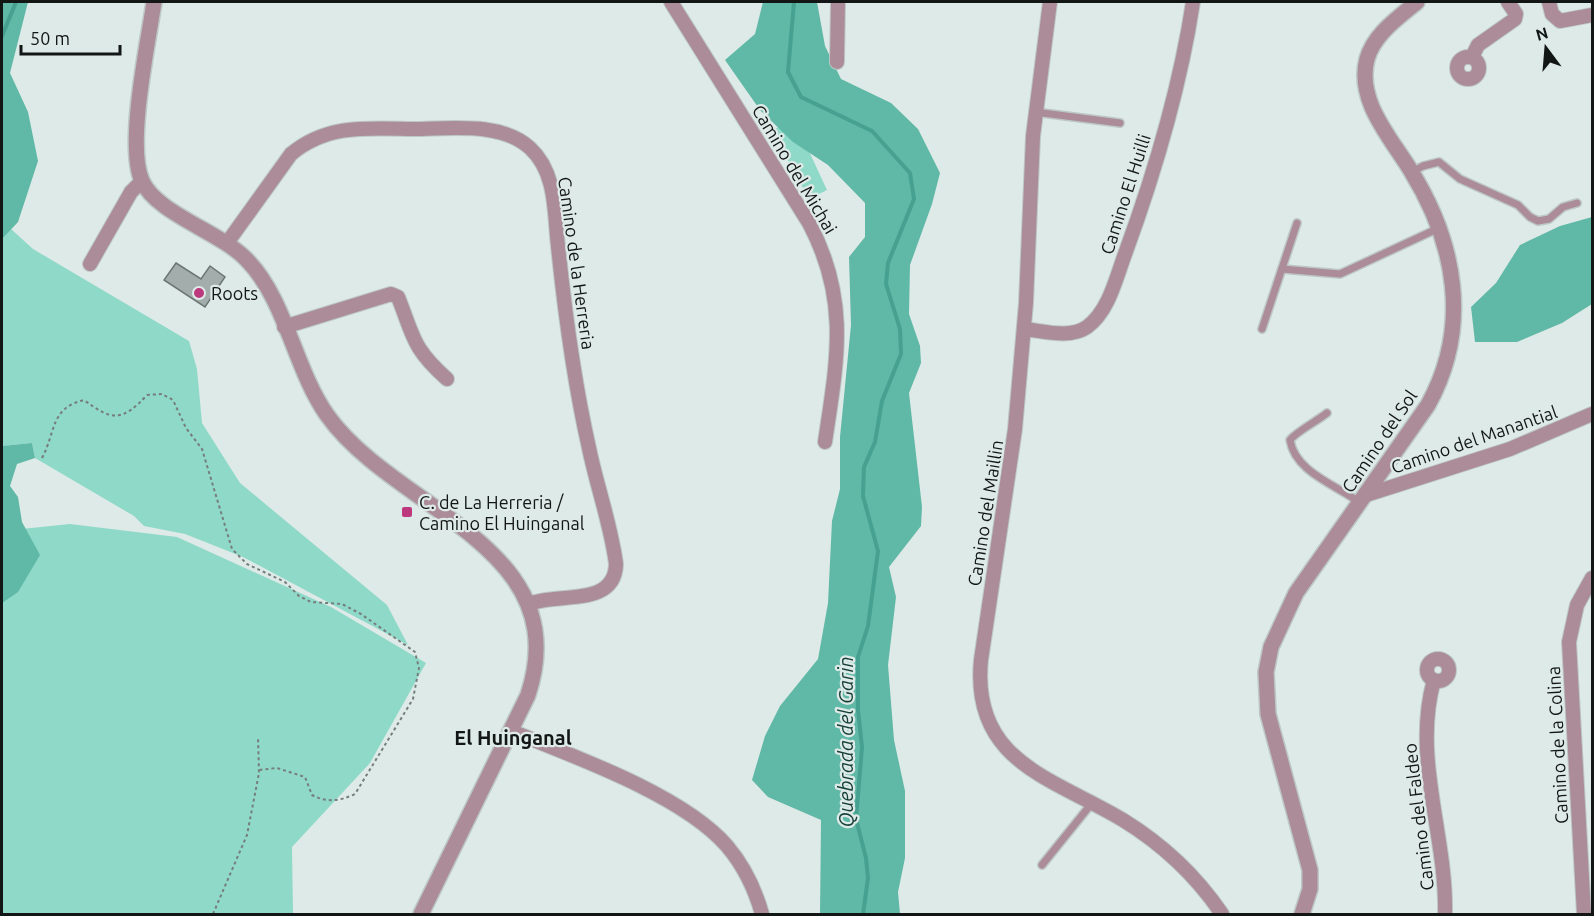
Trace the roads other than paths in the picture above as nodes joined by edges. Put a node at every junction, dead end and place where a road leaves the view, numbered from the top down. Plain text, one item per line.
1 (154, 2) edge
2 (671, 2) edge
3 (838, 2) edge
4 (1050, 2) edge
5 (1193, 2) edge
6 (1417, 2) edge
7 (1508, 2) edge
8 (1549, 2) edge
9 (1593, 15) edge
10 (1472, 57) dead end
11 (837, 62) dead end
12 (1035, 112) junction
13 (1120, 123) dead end
14 (1412, 172) junction
15 (142, 181) junction
16 (1577, 203) dead end
17 (1297, 224) dead end
18 (1439, 228) junction
19 (227, 243) junction
20 (90, 264) dead end
21 (1282, 269) junction
22 (284, 327) junction
23 (1024, 329) junction
24 (1262, 329) dead end
25 (447, 379) dead end
26 (1327, 413) dead end
27 (1593, 414) edge
28 (825, 442) dead end
29 (1363, 499) junction
30 (1593, 578) edge
31 (1588, 592) edge
32 (529, 604) junction
33 (1434, 680) dead end
34 (511, 731) junction
35 (1092, 803) junction
36 (1042, 865) dead end
37 (1587, 883) edge
38 (424, 914) edge
39 (762, 915) edge
40 (1222, 915) edge
41 (1302, 915) edge
42 (1445, 915) edge
43 (1584, 915) edge

1 - 15 street
2 - 28 street, Camino del Michai
3 - 11 street
4 - 12 street, Camino del Maillin
5 - 23 street, Camino El Huilli
6 - 14 street, Camino del Sol
7 - 10 street
8 - 9 street
12 - 13 lane
12 - 23 street, Camino del Maillin
14 - 16 lane
14 - 18 street, Camino del Sol
15 - 19 street
15 - 20 street
17 - 21 lane
18 - 21 lane
18 - 29 street, Camino del Sol
19 - 22 street
19 - 32 street, Camino de la Herreria
21 - 24 lane
22 - 25 street
22 - 32 street
23 - 35 street, Camino del Maillin
26 - 29 lane
27 - 29 street, Camino del Manantial
29 - 41 street, Camino del Sol
30 - 31 street, Camino de la Colina
31 - 37 street, Camino de la Colina
32 - 34 street
33 - 42 street, Camino del Faldeo
34 - 38 street
34 - 39 street
35 - 36 lane
35 - 40 street, Camino del Maillin
37 - 43 street, Camino de la Colina

